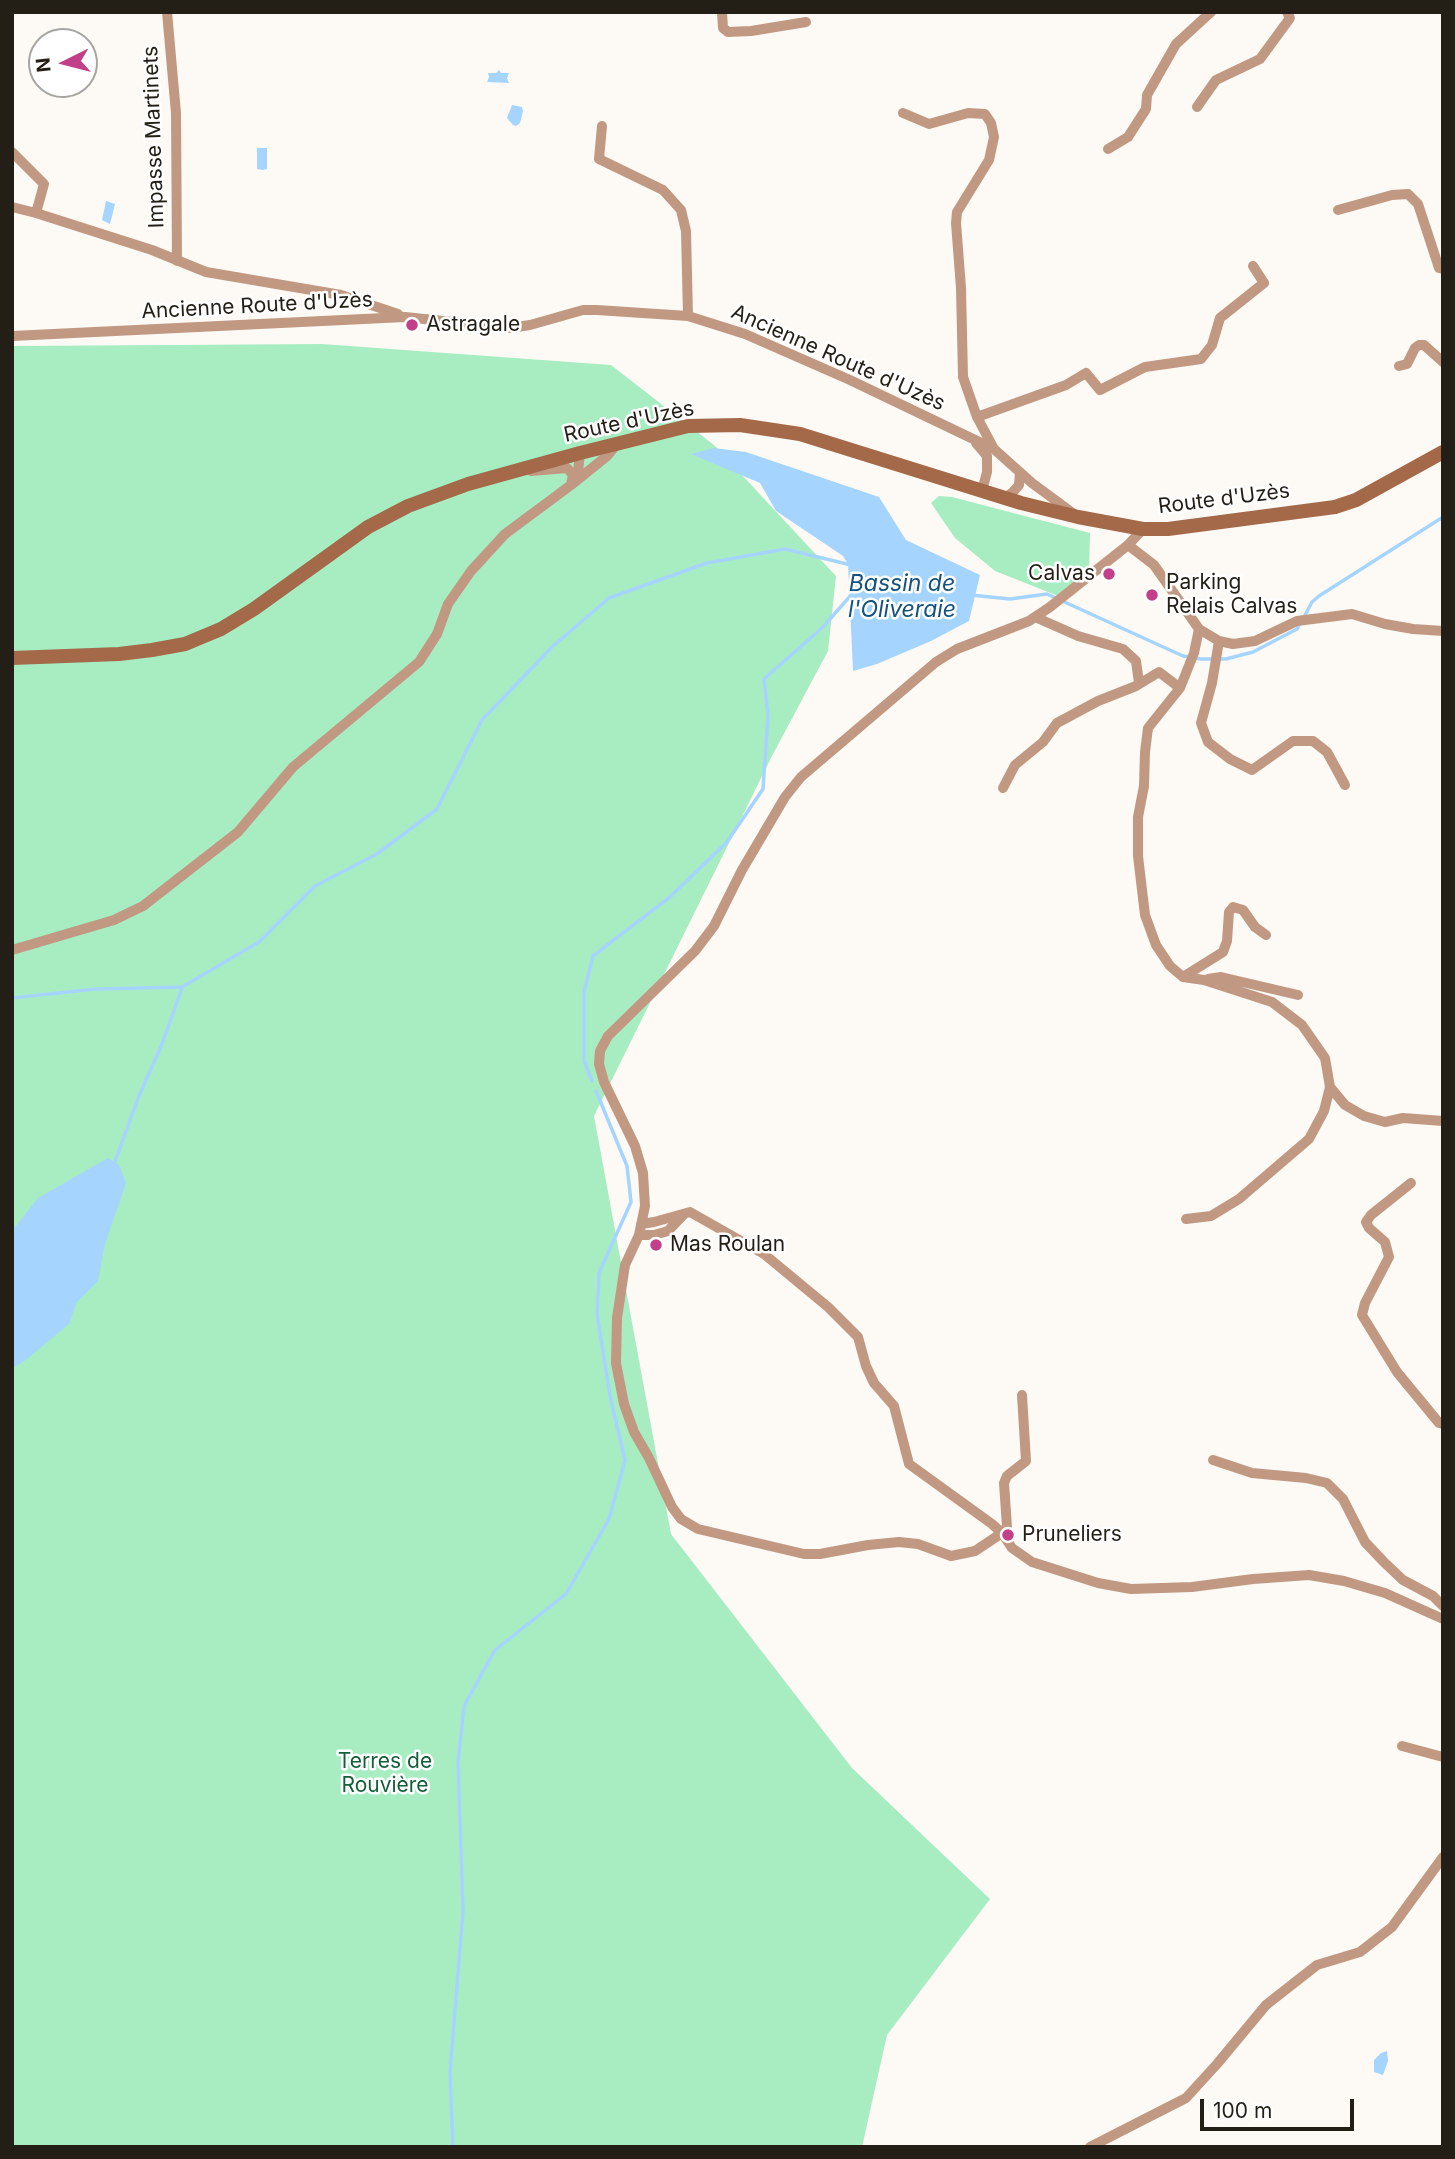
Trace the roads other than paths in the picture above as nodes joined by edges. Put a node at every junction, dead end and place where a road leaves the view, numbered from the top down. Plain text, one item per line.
1 (167, 12) edge
2 (722, 12) edge
3 (1211, 12) edge
4 (1287, 12) edge
5 (806, 22) dead end
6 (1197, 107) dead end
7 (903, 113) dead end
8 (602, 126) dead end
9 (1108, 149) dead end
10 (12, 152) edge
11 (12, 207) edge
12 (1338, 210) dead end
13 (36, 213) junction
14 (177, 261) junction
15 (1253, 266) dead end
16 (1443, 269) edge
17 (688, 316) junction
18 (405, 317) junction
19 (12, 337) edge
20 (1443, 362) edge
21 (1399, 366) dead end
22 (977, 417) junction
23 (974, 440) junction
24 (617, 444) junction
25 (994, 449) junction
26 (584, 452) junction
27 (1443, 452) edge
28 (1009, 463) junction
29 (513, 471) junction
30 (586, 472) junction
31 (987, 472) junction
32 (1020, 472) junction
33 (571, 485) junction
34 (982, 491) junction
35 (1005, 498) junction
36 (1078, 517) junction
37 (1143, 529) junction
38 (1128, 545) junction
39 (1035, 617) junction
40 (1199, 629) junction
41 (1443, 631) edge
42 (1219, 641) junction
43 (12, 657) edge
44 (1139, 683) junction
45 (1180, 688) junction
46 (1345, 785) dead end
47 (1003, 788) dead end
48 (1266, 935) dead end
49 (12, 950) edge
50 (1183, 977) junction
51 (1204, 980) junction
52 (1298, 995) dead end
53 (1330, 1087) junction
54 (1443, 1121) edge
55 (1411, 1183) dead end
56 (684, 1213) junction
57 (1186, 1219) dead end
58 (641, 1224) junction
59 (639, 1235) junction
60 (1023, 1395) dead end
61 (1443, 1424) edge
62 (1213, 1460) dead end
63 (1002, 1533) junction
64 (1443, 1606) edge
65 (1443, 1619) edge
66 (1402, 1746) dead end
67 (1443, 1756) edge
68 (1443, 1857) edge
69 (1090, 2147) edge

1 - 14 street, Impasse Martinets
2 - 5 street
3 - 9 street
4 - 6 street
7 - 22 street
8 - 17 street
10 - 13 street
11 - 13 street
12 - 16 street
13 - 14 street
14 - 18 street
15 - 22 street
17 - 18 street, Ancienne Route d'Uzès
17 - 23 street, Ancienne Route d'Uzès
18 - 19 street, Ancienne Route d'Uzès
20 - 21 street
22 - 25 street
23 - 25 street, Ancienne Route d'Uzès
23 - 31 street
24 - 26 main road, Route d'Uzès
24 - 30 street
24 - 34 main road, Route d'Uzès
25 - 28 street, Ancienne Route d'Uzès
26 - 29 main road, Route d'Uzès
26 - 30 street
26 - 33 street
27 - 37 main road, Route d'Uzès
28 - 31 street
28 - 32 street, Ancienne Route d'Uzès
29 - 33 street
29 - 43 main road, Route d'Uzès
30 - 33 street
31 - 34 street
32 - 35 street
32 - 36 street, Ancienne Route d'Uzès
33 - 49 street
34 - 35 main road, Route d'Uzès
35 - 36 main road, Route d'Uzès
36 - 37 main road, Route d'Uzès
37 - 38 street
38 - 39 street
38 - 40 street
39 - 44 street
39 - 58 street
40 - 42 street
40 - 45 street
41 - 42 street
42 - 46 street
44 - 45 street
44 - 47 street
45 - 50 street
48 - 50 street
50 - 51 street
51 - 52 street
51 - 53 street
53 - 54 street
53 - 57 street
55 - 61 street
56 - 58 street
56 - 59 street
56 - 63 street
58 - 59 street
59 - 63 street
60 - 63 street
62 - 64 street
63 - 65 street
66 - 67 street
68 - 69 street

